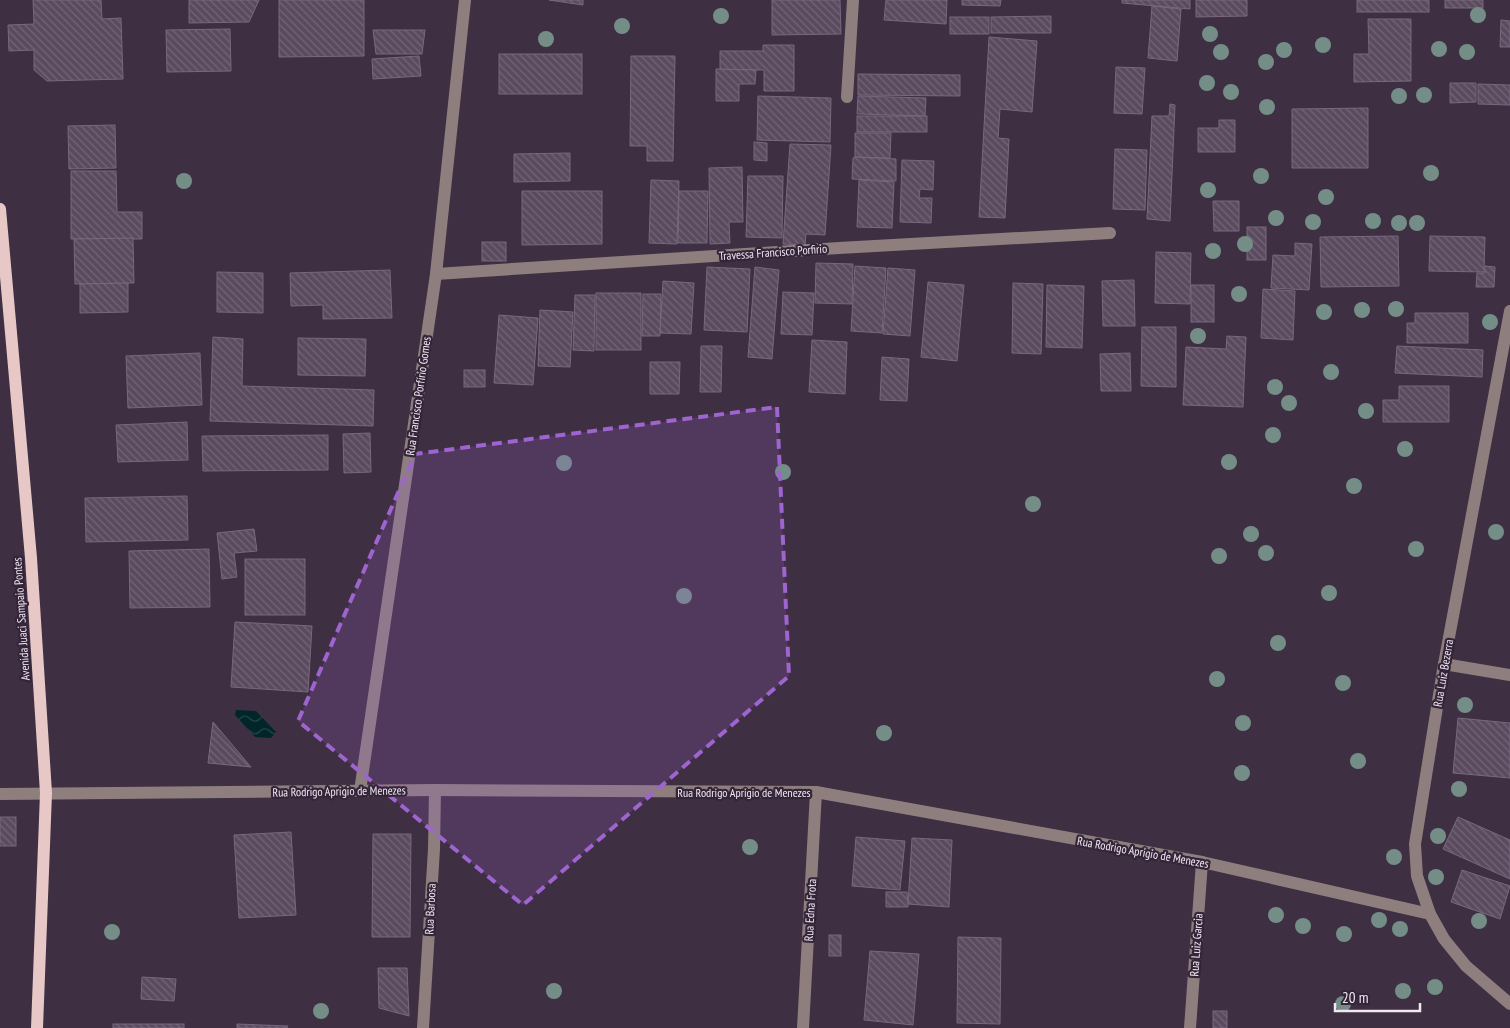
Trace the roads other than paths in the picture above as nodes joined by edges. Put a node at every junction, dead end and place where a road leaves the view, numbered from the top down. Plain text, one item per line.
1 (465, 0) edge
2 (853, 0) edge
3 (847, 97) dead end
4 (0, 209) edge
5 (1110, 233) dead end
6 (436, 274) junction
7 (1510, 311) edge
8 (1444, 664) junction
9 (1510, 675) edge
10 (435, 790) junction
11 (360, 791) junction
12 (816, 792) junction
13 (46, 793) junction
14 (0, 794) edge
15 (1202, 862) junction
16 (1430, 914) junction
17 (1510, 1004) edge
18 (37, 1028) edge
19 (423, 1028) edge
20 (804, 1028) edge
21 (1190, 1028) edge

1 - 6 street, Rua Francisco Porfírio Gomes
2 - 3 street
4 - 13 main road, Avenida Juaci Sampaio Pontes
5 - 6 street, Travessa Francisco Porfirio
6 - 11 street, Rua Francisco Porfírio Gomes
7 - 8 street, Rua Luiz Bezerra
8 - 9 street
8 - 16 street, Rua Luiz Bezerra
10 - 11 street, Rua Rodrigo Aprigio de Menezes
10 - 12 street, Rua Rodrigo Aprigio de Menezes
10 - 19 street, Rua Barbosa
11 - 13 street, Rua Rodrigo Aprigio de Menezes
12 - 15 street, Rua Rodrigo Aprigio de Menezes
12 - 20 street, Rua Edna Frota
13 - 14 street, Rua Rodrigo Aprigio de Menezes
13 - 18 main road, Avenida Juaci Sampaio Pontes
15 - 16 street, Rua Rodrigo Aprigio de Menezes
15 - 21 street, Rua Luiz Garcia
16 - 17 street, Rua Luiz Bezerra

